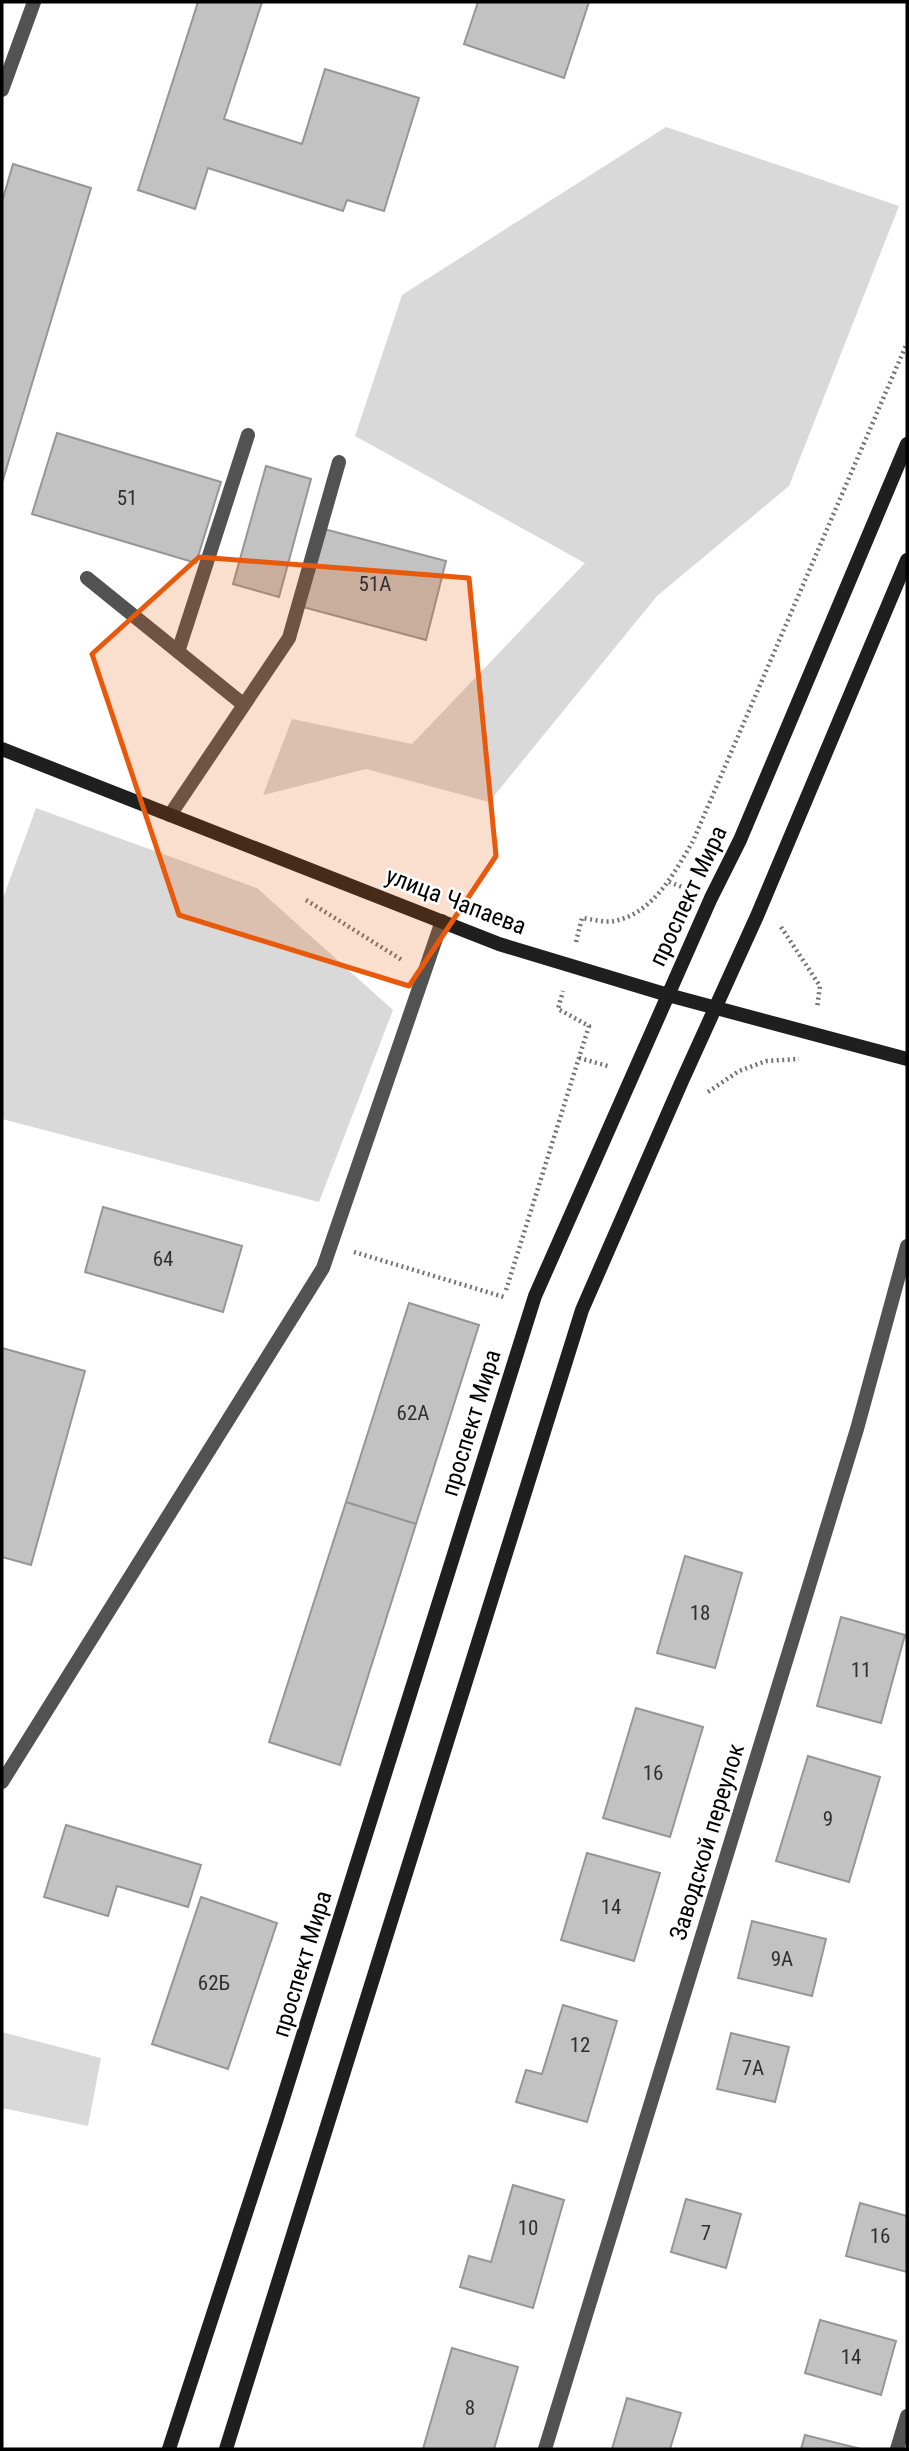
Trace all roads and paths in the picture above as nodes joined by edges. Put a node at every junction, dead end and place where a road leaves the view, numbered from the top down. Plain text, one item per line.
1 (34, 2) edge
2 (2, 90) edge
3 (248, 435) dead end
4 (907, 443) edge
5 (339, 462) dead end
6 (907, 559) edge
7 (87, 578) dead end
8 (178, 652) junction
9 (244, 705) junction
10 (2, 749) edge
11 (170, 815) junction
12 (295, 893) dead end
13 (442, 921) junction
14 (424, 974) junction
15 (668, 995) junction
16 (717, 1008) junction
17 (907, 1059) edge
18 (331, 1246) junction
19 (907, 1246) edge
20 (504, 1297) dead end
21 (2, 1782) edge
22 (907, 2416) edge
23 (169, 2449) edge
24 (226, 2449) edge
25 (545, 2449) edge
26 (897, 2449) edge

1 - 2 street
3 - 8 street
4 - 15 main road, проспект Мира
5 - 9 street
6 - 16 main road
7 - 8 street
8 - 9 street
9 - 11 street
10 - 11 main road, улица Чапаева
11 - 13 main road, улица Чапаева
12 - 14 path
13 - 14 street
13 - 15 main road, улица Чапаева
14 - 18 street
15 - 16 main road, улица Чапаева
15 - 23 main road, проспект Мира
16 - 17 main road, улица Чапаева
16 - 24 main road
18 - 20 path
18 - 21 street
19 - 25 street, Заводской переулок
22 - 26 street

